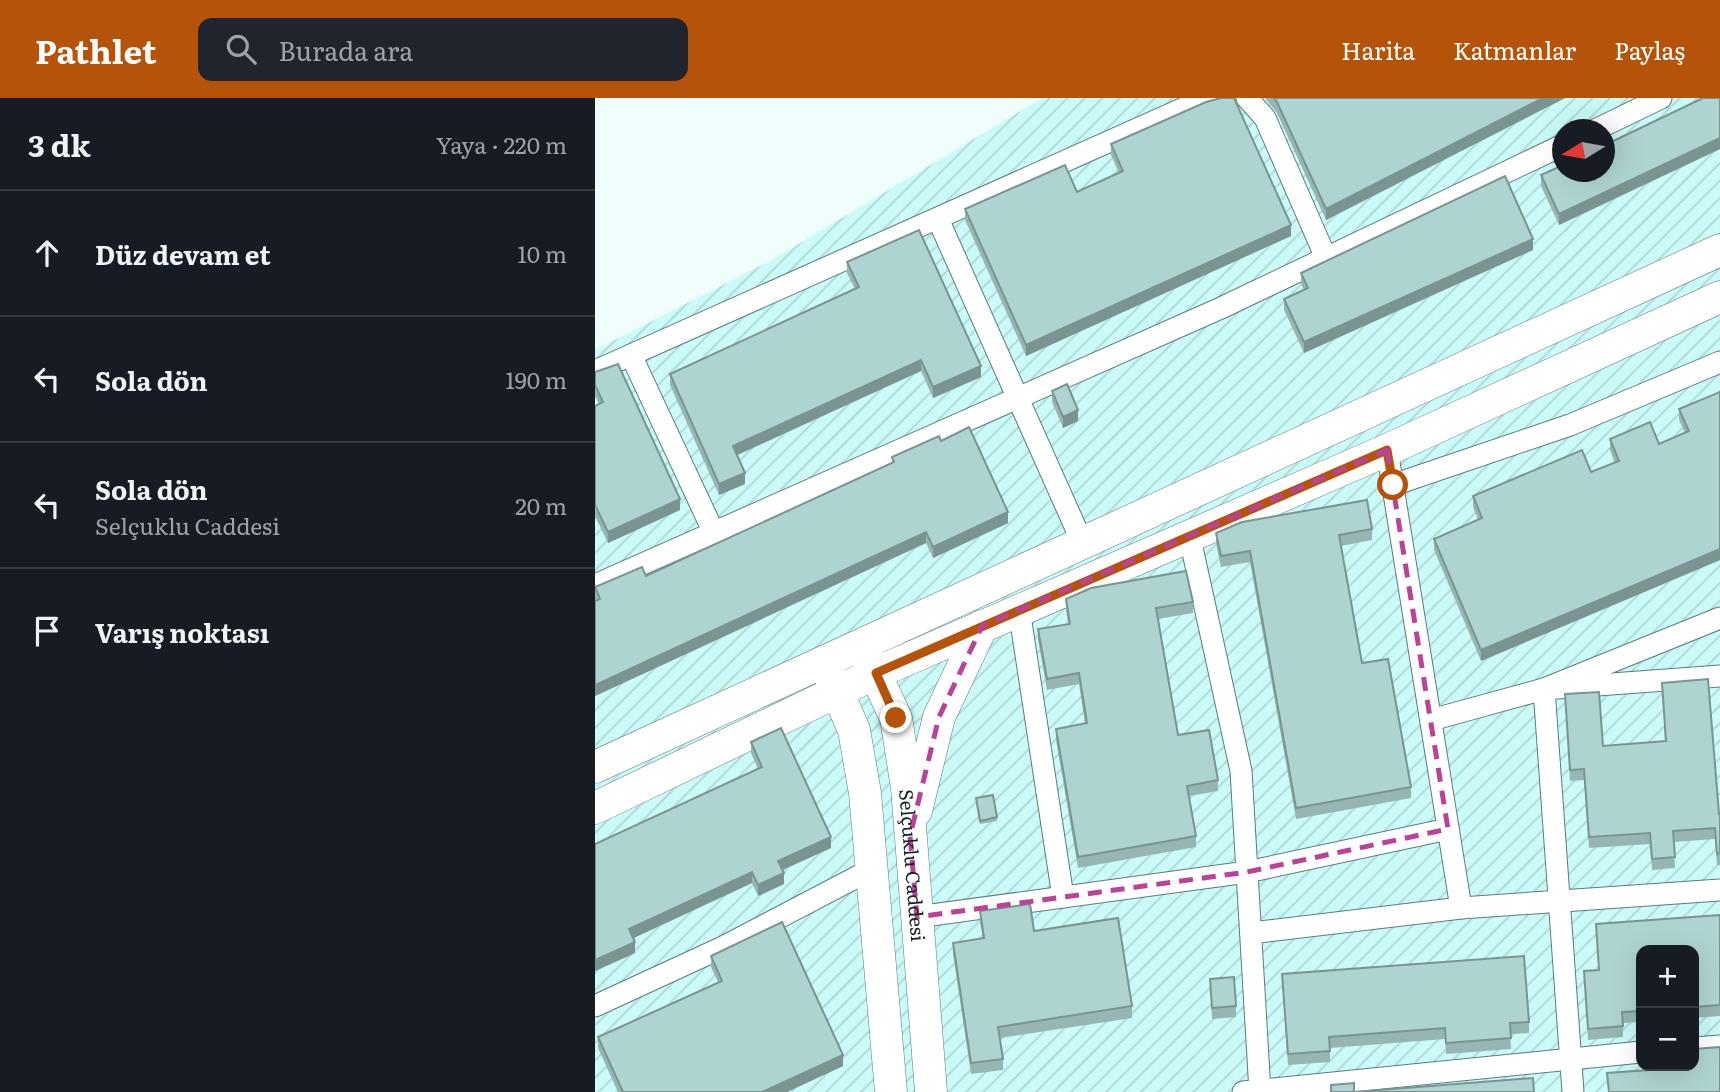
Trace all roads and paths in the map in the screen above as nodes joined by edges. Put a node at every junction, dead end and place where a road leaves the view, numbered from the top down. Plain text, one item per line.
1 (1215, 98) edge
2 (1247, 98) edge
3 (1661, 98) edge
4 (1615, 120) edge
5 (1552, 150) edge
6 (938, 219) junction
7 (1720, 250) edge
8 (1326, 258) junction
9 (1720, 297) edge
10 (631, 355) junction
11 (1720, 362) edge
12 (595, 371) edge
13 (1019, 398) junction
14 (1387, 450) junction
15 (1393, 485) junction
16 (714, 533) junction
17 (1189, 534) junction
18 (1082, 542) junction
19 (595, 585) edge
20 (1019, 609) junction
21 (1720, 618) edge
22 (982, 626) junction
23 (862, 644) junction
24 (824, 662) junction
25 (876, 673) junction
26 (1720, 676) edge
27 (1544, 689) junction
28 (838, 691) junction
29 (1431, 720) junction
30 (595, 768) edge
31 (595, 808) edge
32 (1448, 829) junction
33 (910, 836) junction
34 (872, 869) junction
35 (1247, 872) junction
36 (1720, 890) edge
37 (1063, 897) junction
38 (1562, 903) junction
39 (1461, 908) junction
40 (917, 917) junction
41 (1251, 933) junction
42 (595, 1006) edge
43 (1720, 1046) edge
44 (1699, 1048) edge
45 (1636, 1052) edge
46 (1570, 1058) junction
47 (888, 1091) edge
48 (931, 1092) edge
49 (1254, 1092) edge
50 (1573, 1092) edge

1 - 6 street
2 - 8 street
3 - 4 street
5 - 8 street
6 - 10 street
6 - 13 street
7 - 18 street
8 - 13 street
9 - 14 street
10 - 12 street
10 - 16 street
11 - 15 street
13 - 16 street
13 - 18 street
14 - 15 street
14 - 17 street
15 - 29 street
16 - 19 street
17 - 20 street
17 - 35 street
18 - 23 street
20 - 22 street
20 - 37 street
21 - 27 street
22 - 25 street
22 - 33 street
23 - 24 street
23 - 25 street, Selçuklu Caddesi
24 - 28 street
24 - 30 street
25 - 28 street
25 - 33 street, Selçuklu Caddesi
26 - 27 street
27 - 29 street
27 - 38 street
28 - 31 street
28 - 34 street
29 - 32 street
32 - 35 street
32 - 39 street
33 - 40 street, Selçuklu Caddesi
34 - 42 street
34 - 47 street
35 - 37 street
35 - 41 street
36 - 38 street
37 - 40 street
38 - 39 street
38 - 46 street
39 - 41 street
40 - 48 street, Selçuklu Caddesi
41 - 49 street
43 - 44 street
45 - 46 street
46 - 49 street
46 - 50 street

